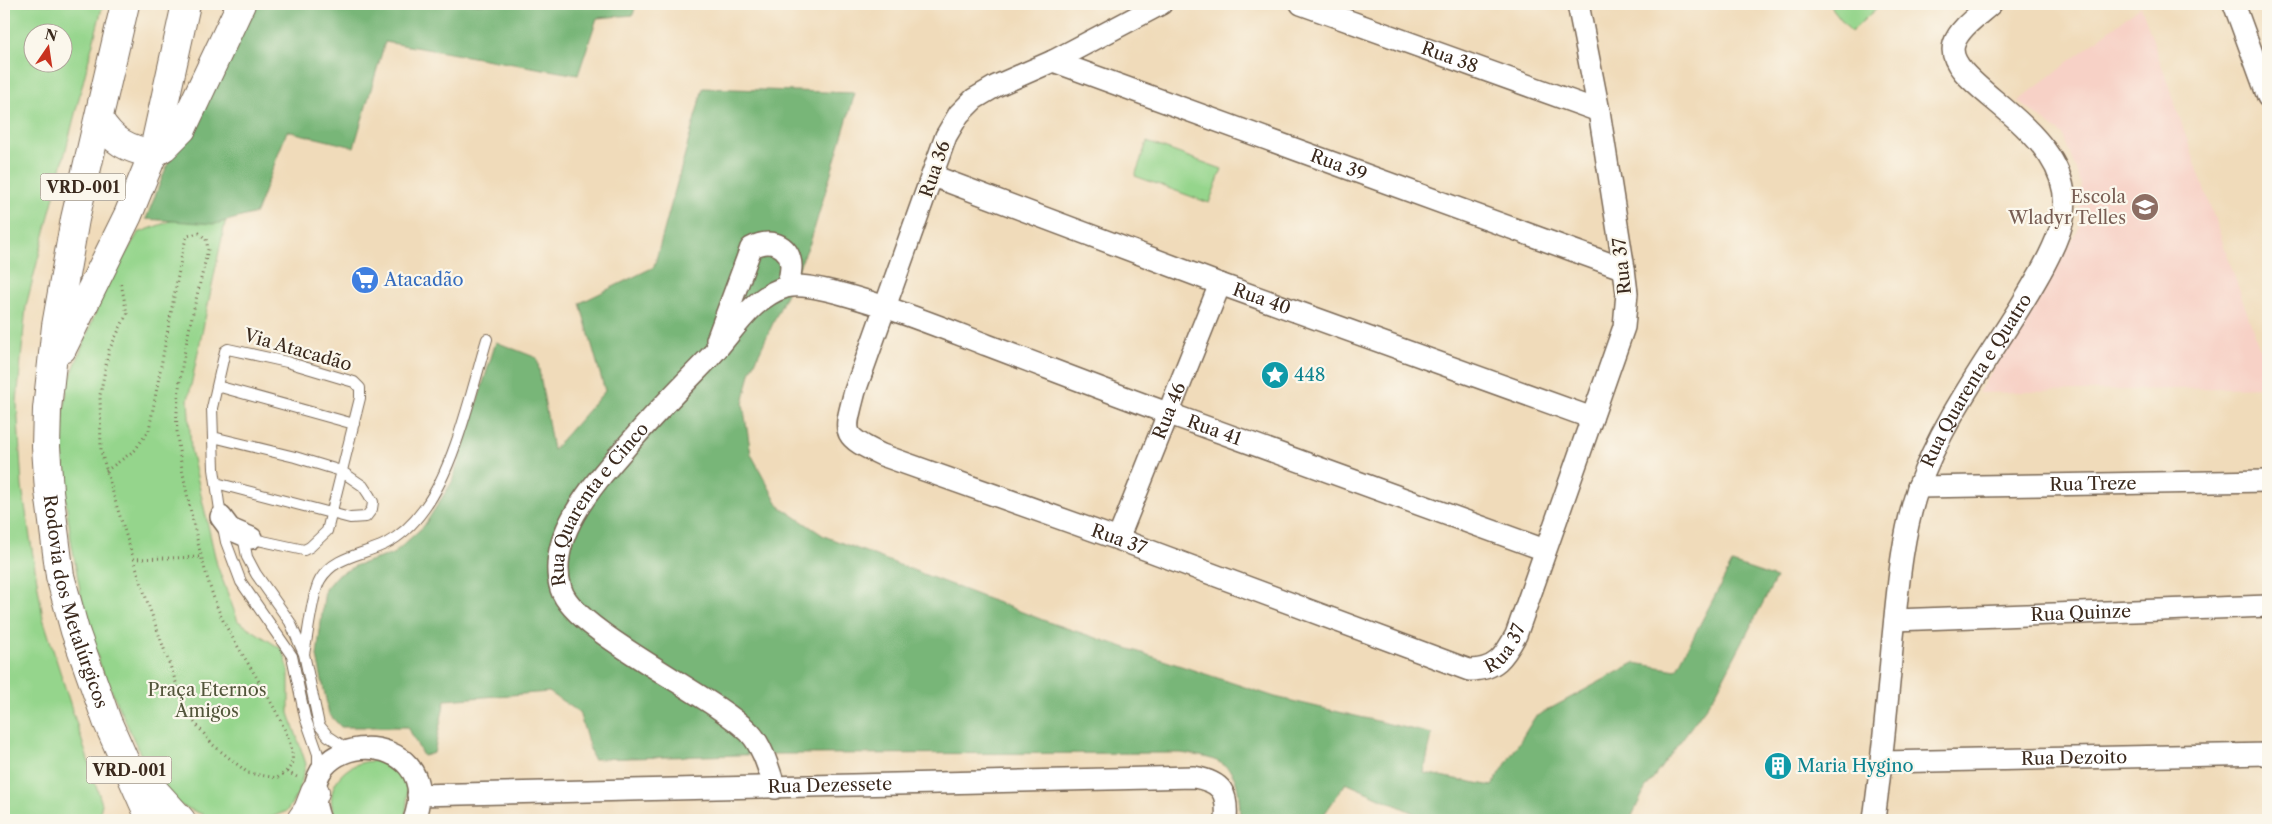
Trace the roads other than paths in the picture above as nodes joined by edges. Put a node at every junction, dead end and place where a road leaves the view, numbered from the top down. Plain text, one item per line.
1 (126, 4) edge
2 (186, 4) edge
3 (241, 4) edge
4 (1161, 4) edge
5 (1301, 4) edge
6 (1578, 4) edge
7 (1991, 4) edge
8 (2234, 4) edge
9 (1053, 61) junction
10 (2268, 97) edge
11 (1599, 111) junction
12 (99, 119) junction
13 (153, 154) junction
14 (933, 176) junction
15 (1624, 269) junction
16 (1220, 284) junction
17 (788, 286) junction
18 (887, 308) junction
19 (487, 339) dead end
20 (713, 353) junction
21 (51, 373) junction
22 (216, 386) junction
23 (1169, 414) junction
24 (1592, 418) junction
25 (354, 424) junction
26 (213, 437) junction
27 (855, 442) joint
28 (341, 471) junction
29 (2268, 481) edge
30 (216, 484) junction
31 (1918, 487) junction
32 (332, 512) junction
33 (221, 517) junction
34 (251, 538) junction
35 (1118, 539) junction
36 (1545, 550) junction
37 (2268, 606) edge
38 (1895, 620) junction
39 (304, 654) junction
40 (107, 721) junction
41 (349, 750) junction
42 (2268, 754) edge
43 (1882, 762) junction
44 (775, 788) junction
45 (316, 789) junction
46 (418, 795) junction
47 (1227, 813) edge
48 (131, 820) edge
49 (151, 820) edge
50 (181, 820) edge
51 (301, 820) edge
52 (320, 820) edge
53 (414, 820) edge
54 (1874, 820) edge

1 - 12 main road, Rodovia dos Metalúrgicos / VRD-001
2 - 13 main road, Rodovia dos Metalúrgicos
3 - 13 main road
4 - 9 street, Rua 36
5 - 11 street, Rua 38
6 - 11 street, Rua 37
7 - 31 street, Rua Quarenta e Quatro
8 - 10 street
9 - 14 street, Rua 36
9 - 15 street, Rua 39
11 - 15 street, Rua 37
12 - 13 main road
12 - 21 main road, Rodovia dos Metalúrgicos / VRD-001
13 - 21 main road, Rodovia dos Metalúrgicos
14 - 16 street, Rua 40
14 - 18 street, Rua 36
15 - 24 street, Rua 37
16 - 23 street, Rua 46
16 - 24 street, Rua 40
17 - 18 street, Rua Quarenta e Cinco
17 - 20 street, Rua Quarenta e Cinco
17 - 20 street
18 - 23 street, Rua 41
18 - 27 street, Rua 36
19 - 39 lane
20 - 44 street, Rua Quarenta e Cinco
21 - 40 main road, Rodovia dos Metalúrgicos / VRD-001
22 - 25 lane
22 - 25 lane, Via Atacadão
22 - 26 lane, Via Atacadão
23 - 35 street, Rua 46
23 - 36 street, Rua 41
24 - 36 street, Rua 37
25 - 28 lane, Via Atacadão
26 - 28 lane
26 - 30 lane, Via Atacadão
27 - 35 street, Rua 37
28 - 32 lane, Via Atacadão
28 - 32 lane
29 - 31 street, Rua Treze
30 - 32 lane
30 - 33 lane, Via Atacadão
31 - 38 street, Rua Quarenta e Quatro
32 - 34 lane, Via Atacadão
33 - 34 street
33 - 45 lane, Via Atacadão
34 - 39 lane
35 - 36 street, Rua 37
37 - 38 street, Rua Quinze
38 - 43 street, Rua Quarenta e Quatro
39 - 41 lane
40 - 48 main road
40 - 49 main road, Rodovia dos Metalúrgicos / VRD-001
40 - 50 main road
41 - 45 street
41 - 46 street
42 - 43 street, Rua Dezoito
43 - 54 street, Rua Quarenta e Quatro
44 - 46 street, Rua Dezessete
44 - 47 street, Rua Dezessete
45 - 51 main road
45 - 52 street
46 - 53 street

